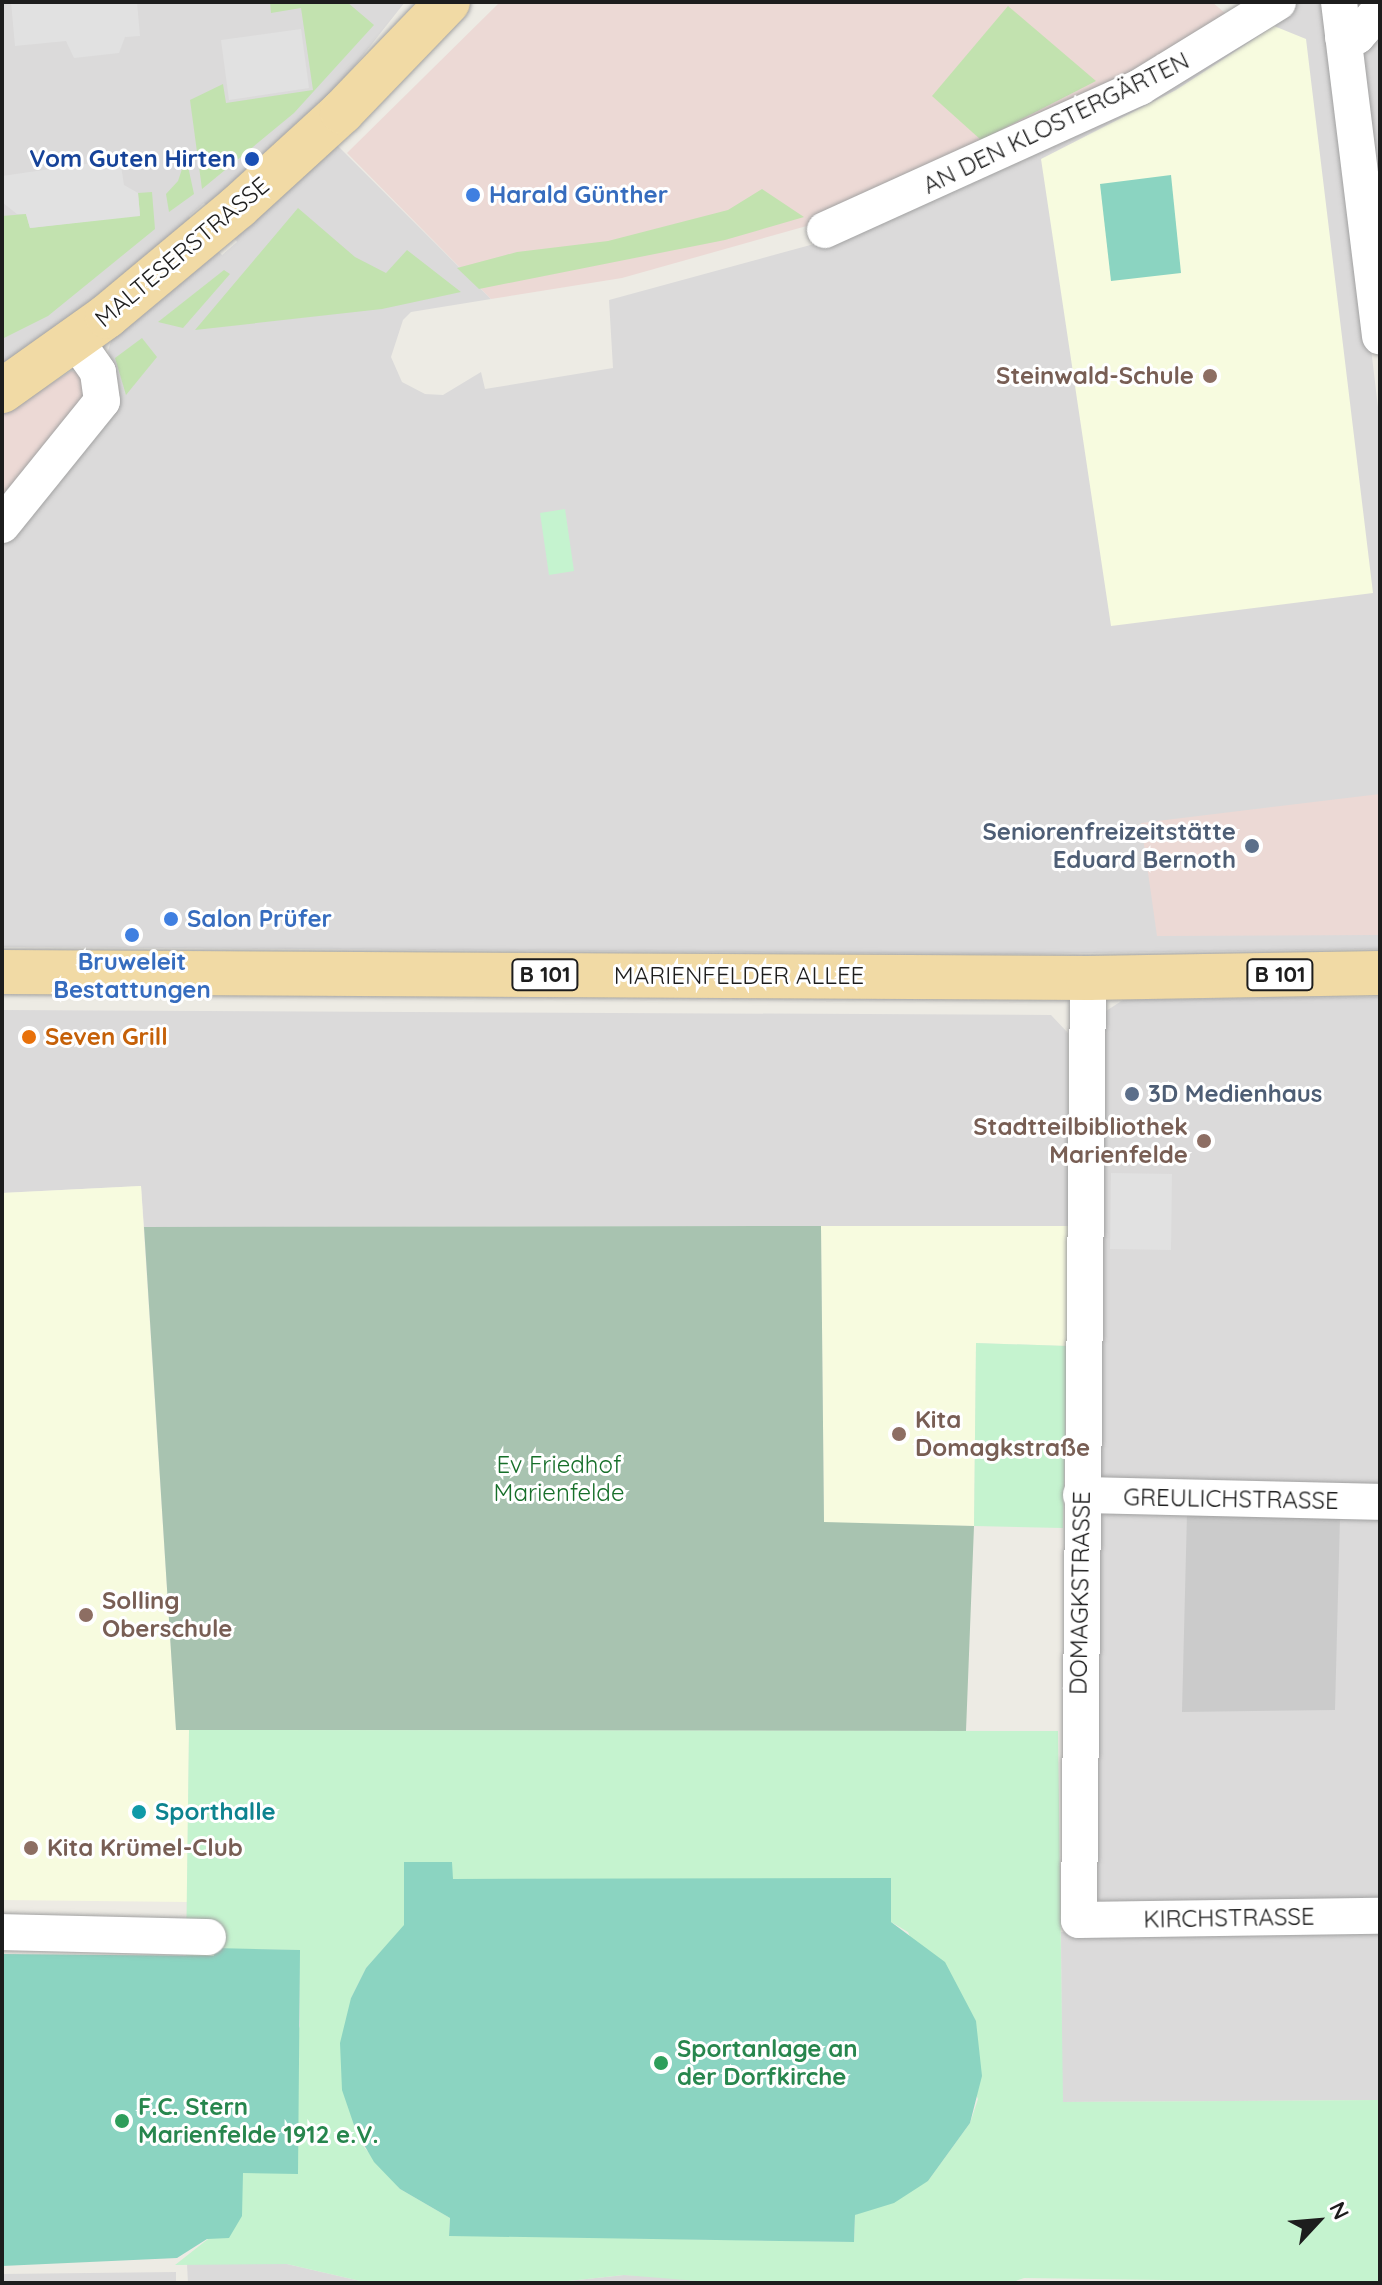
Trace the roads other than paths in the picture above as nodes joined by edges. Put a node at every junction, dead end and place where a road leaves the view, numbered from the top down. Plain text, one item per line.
1 (448, 2) edge
2 (1278, 2) edge
3 (1339, 2) edge
4 (1380, 10) edge
5 (1343, 37) junction
6 (825, 230) dead end
7 (1377, 291) edge
8 (1380, 337) edge
9 (76, 340) junction
10 (2, 391) edge
11 (2, 525) edge
12 (2, 972) edge
13 (1380, 973) edge
14 (1088, 978) junction
15 (1081, 1495) junction
16 (1380, 1502) edge
17 (1380, 1916) edge
18 (1079, 1920) joint
19 (2, 1932) edge
20 (208, 1937) dead end

1 - 9 main road, MALTESERSTRASSE
2 - 6 street, AN DEN KLOSTERGÄRTEN
3 - 5 street
4 - 5 street
5 - 7 street
7 - 8 street
9 - 10 main road
9 - 11 street, MALTESERSTRASSE
12 - 14 main road, MARIENFELDER ALLEE / B 101
13 - 14 main road, MARIENFELDER ALLEE / B 101
14 - 15 street, DOMAGKSTRASSE
15 - 16 street, GREULICHSTRASSE
15 - 18 street, DOMAGKSTRASSE
17 - 18 street, KIRCHSTRASSE
19 - 20 street

